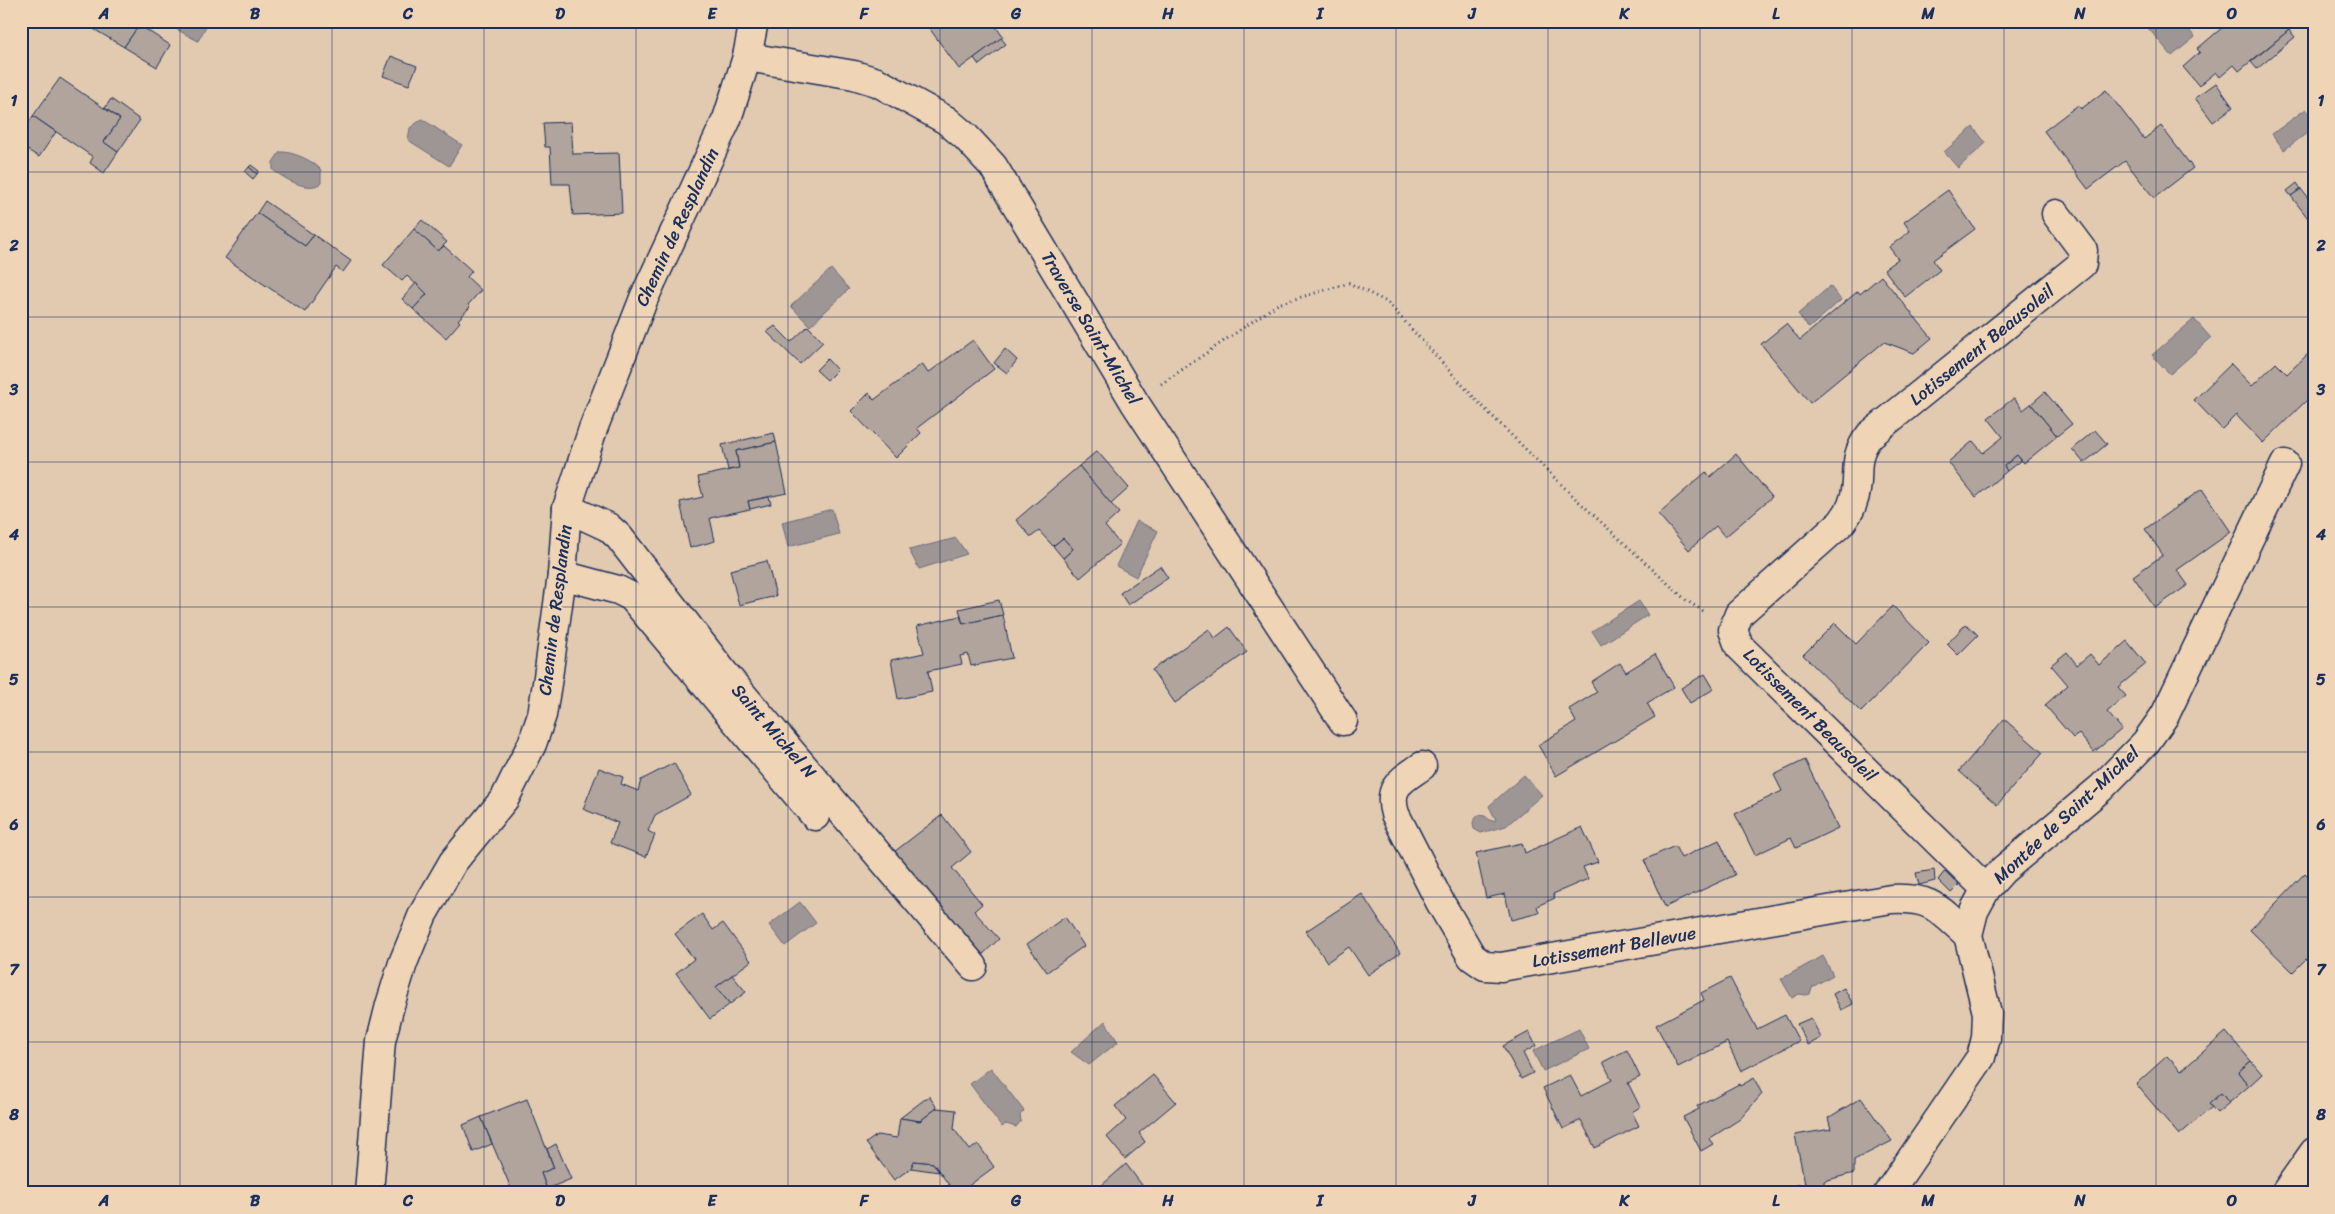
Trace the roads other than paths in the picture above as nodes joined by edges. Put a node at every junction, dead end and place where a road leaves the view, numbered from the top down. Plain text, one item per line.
1 (754, 21) edge
2 (747, 57) junction
3 (2056, 214) dead end
4 (2285, 464) dead end
5 (567, 508) junction
6 (562, 575) junction
7 (1343, 721) dead end
8 (1422, 766) dead end
9 (815, 816) dead end
10 (1986, 889) junction
11 (1968, 935) junction
12 (973, 966) dead end
13 (2314, 1152) edge
14 (368, 1193) edge
15 (1888, 1193) edge
16 (2285, 1193) edge

1 - 2 street, Chemin de Resplandin
2 - 5 street, Chemin de Resplandin
2 - 7 street, Traverse Saint-Michel
3 - 10 street, Lotissement Beausoleil
4 - 10 street, Montée de Saint-Michel
5 - 6 street, Chemin de Resplandin
5 - 12 street, Saint Michel N
6 - 9 street
6 - 14 street, Chemin de Resplandin
8 - 11 street, Lotissement Bellevue
10 - 11 street, Montée de Saint-Michel
11 - 15 street, Montée de Saint-Michel
13 - 16 street

